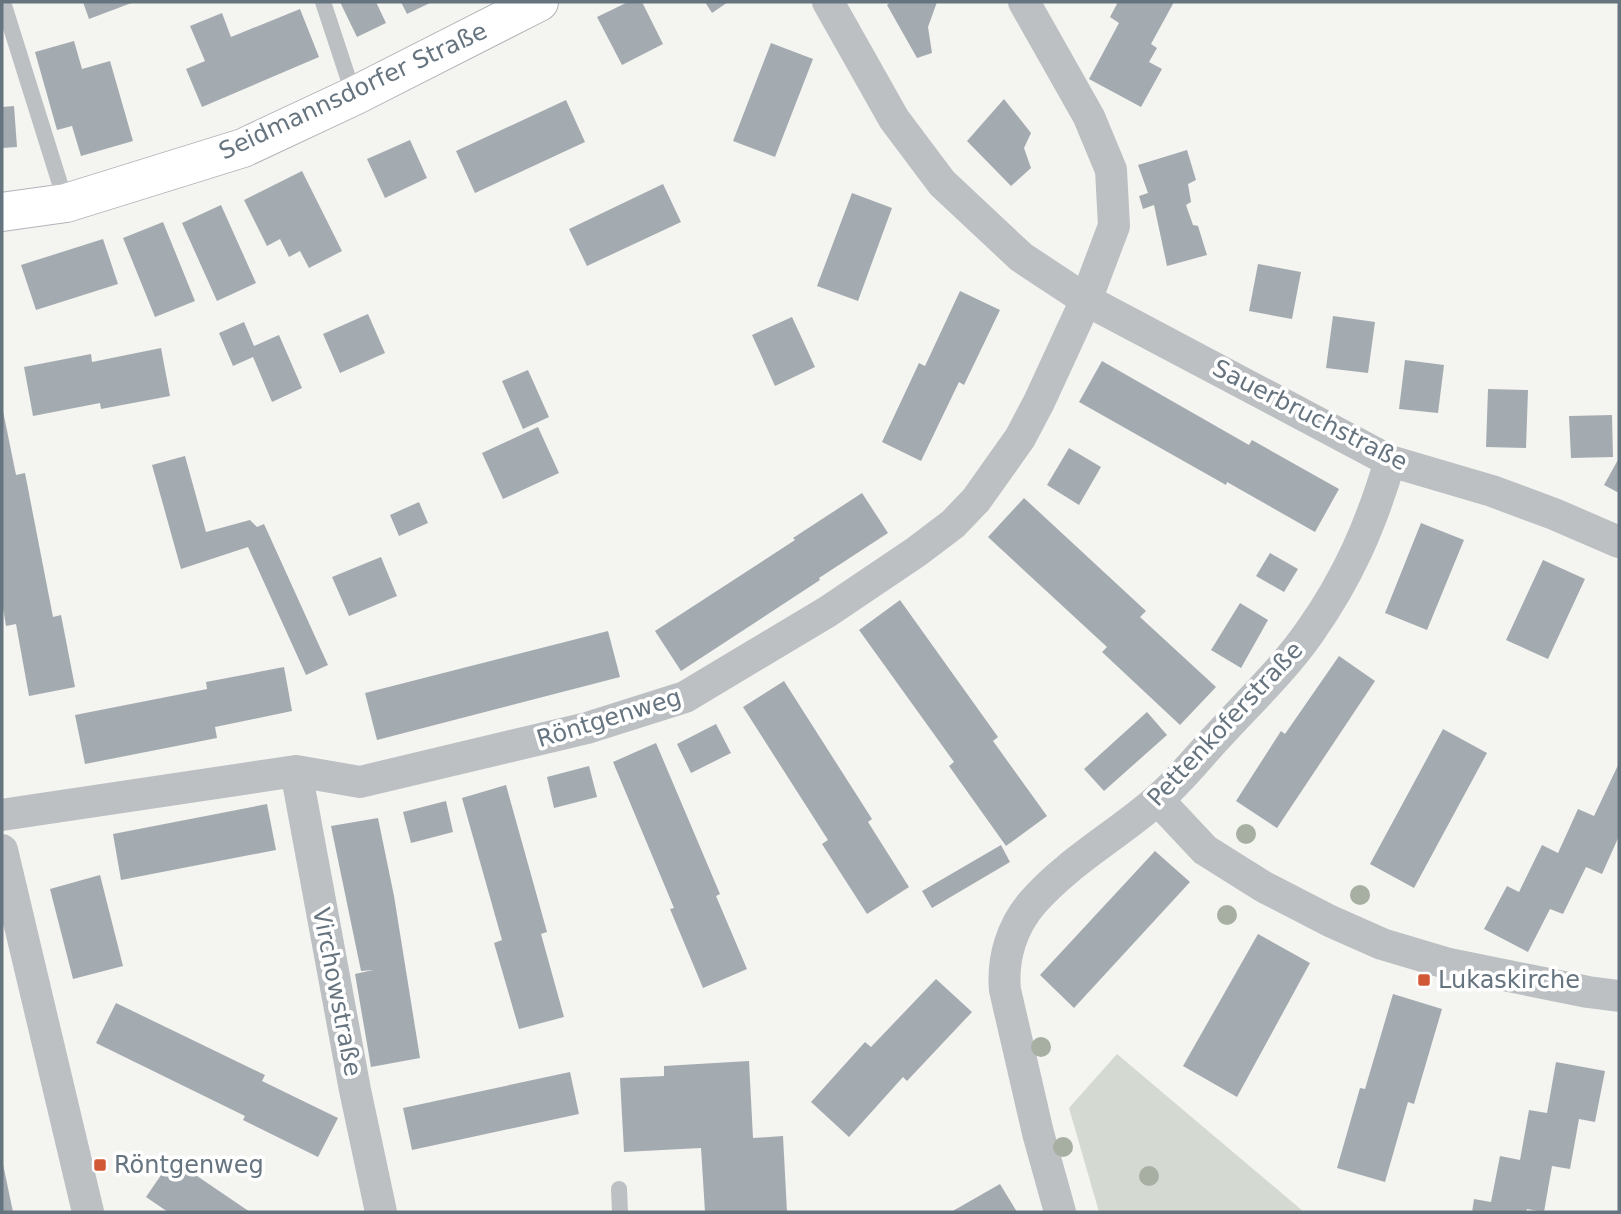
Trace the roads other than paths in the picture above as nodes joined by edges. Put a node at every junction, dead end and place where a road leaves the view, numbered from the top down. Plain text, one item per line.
1 (4, 2) edge
2 (323, 2) edge
3 (539, 2) edge
4 (828, 2) edge
5 (1024, 2) edge
6 (354, 96) junction
7 (66, 203) junction
8 (2, 212) edge
9 (1086, 300) junction
10 (1391, 461) junction
11 (1619, 542) edge
12 (296, 771) junction
13 (1158, 800) junction
14 (2, 815) edge
15 (3, 859) edge
16 (1619, 996) edge
17 (619, 1189) dead end
18 (88, 1212) edge
19 (380, 1212) edge
20 (620, 1212) edge
21 (1060, 1212) edge

1 - 7 lane
2 - 6 lane
3 - 6 street, Seidmannsdorfer Straße
4 - 9 street, Sauerbruchstraße
5 - 9 street
6 - 7 street, Seidmannsdorfer Straße
7 - 8 street, Seidmannsdorfer Straße
9 - 10 street, Sauerbruchstraße
9 - 12 street, Röntgenweg
10 - 11 street, Sauerbruchstraße
10 - 13 street, Pettenkoferstraße
12 - 14 street, Röntgenweg
12 - 19 street, Virchowstraße
13 - 16 street
13 - 21 street, Pettenkoferstraße
15 - 18 street
17 - 20 lane

